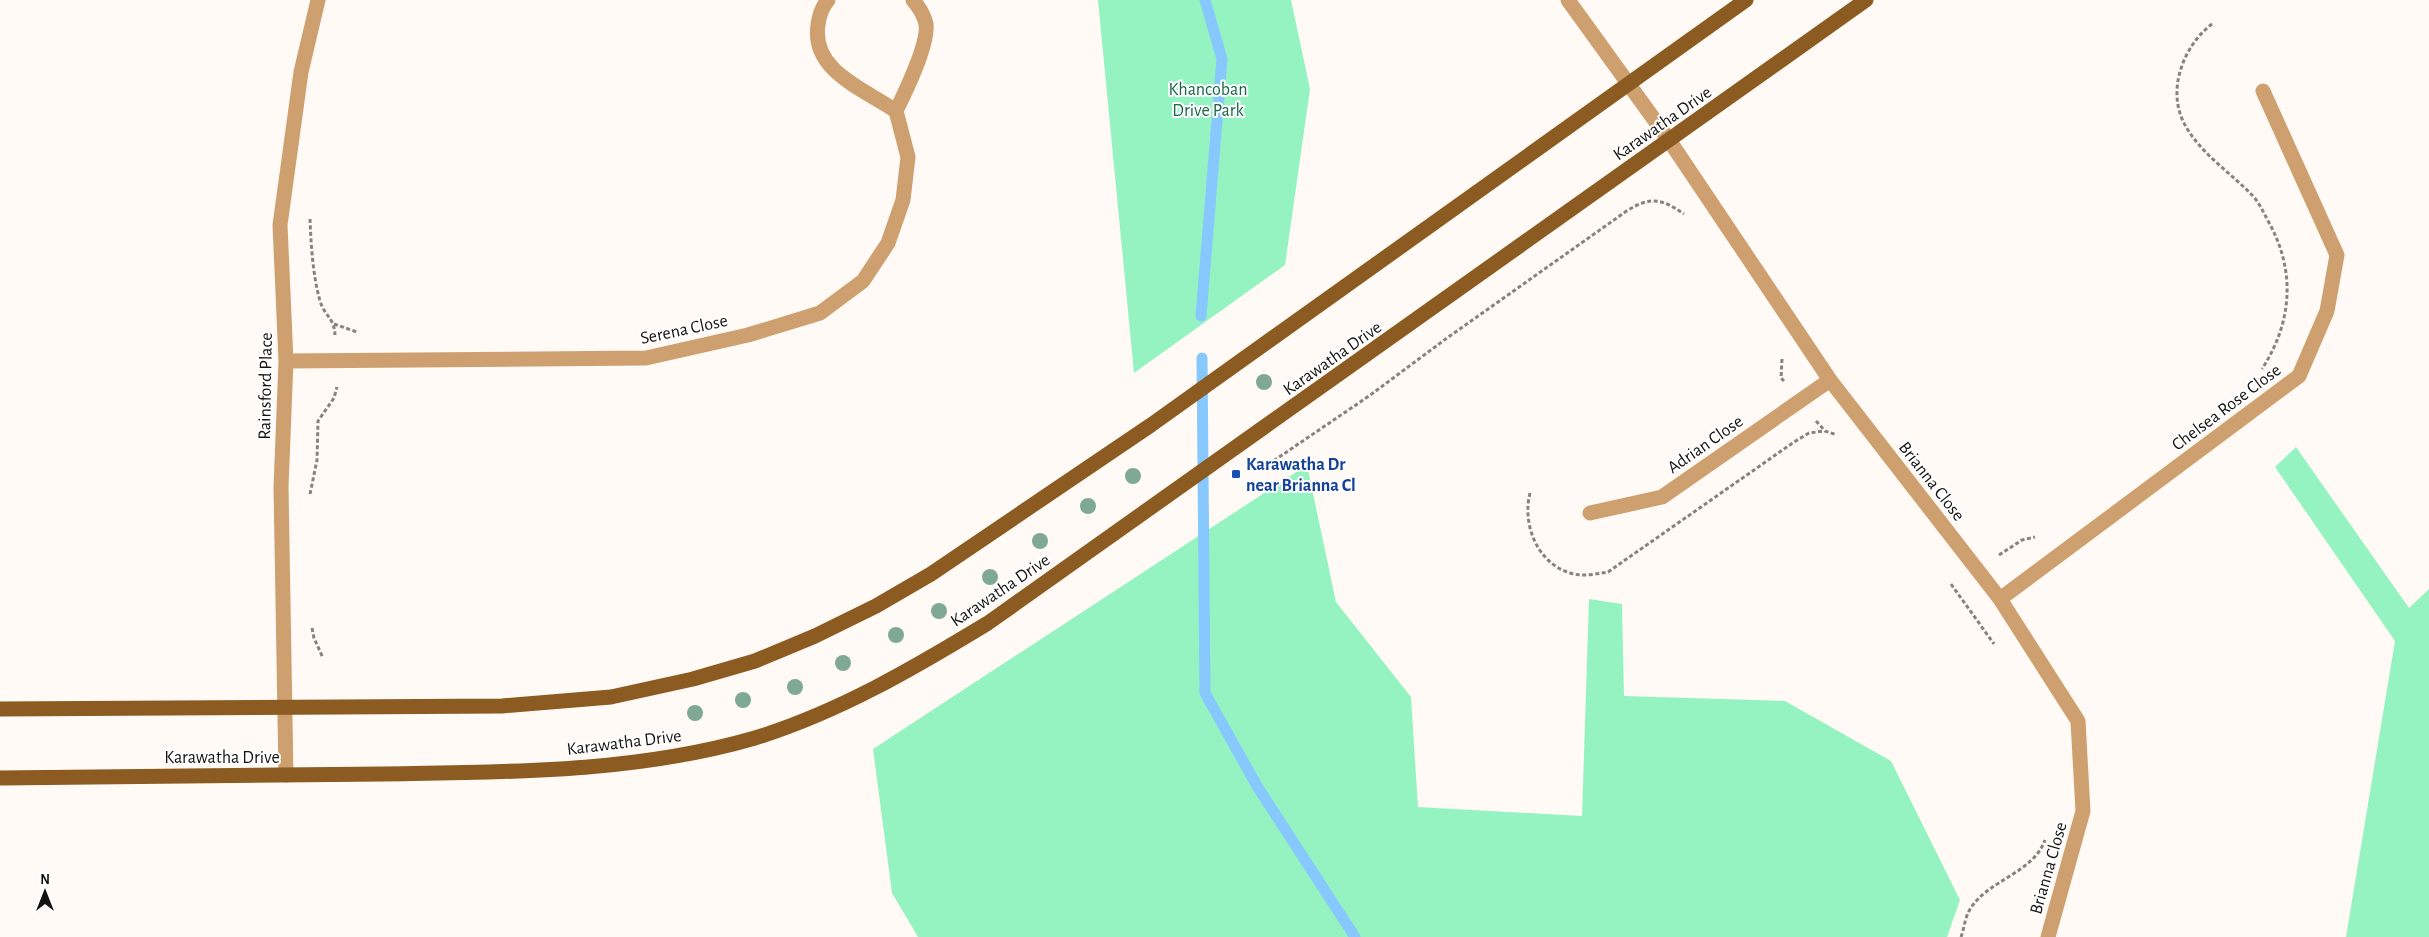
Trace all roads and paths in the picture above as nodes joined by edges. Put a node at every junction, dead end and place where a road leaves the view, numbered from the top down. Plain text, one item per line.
1 (318, 0) edge
2 (828, 0) edge
3 (913, 0) edge
4 (1568, 0) edge
5 (1746, 0) edge
6 (1866, 0) edge
7 (2212, 24) dead end
8 (1628, 84) junction
9 (2263, 90) dead end
10 (896, 111) junction
11 (1669, 140) junction
12 (310, 212) dead end
13 (1691, 219) dead end
14 (334, 324) junction
15 (363, 333) dead end
16 (1780, 351) dead end
17 (286, 361) junction
18 (336, 361) junction
19 (2260, 371) dead end
20 (1830, 380) junction
21 (1800, 401) junction
22 (1843, 439) dead end
23 (1263, 468) dead end
24 (310, 504) dead end
25 (1590, 512) dead end
26 (2037, 537) dead end
27 (1979, 572) junction
28 (1950, 582) dead end
29 (1956, 590) junction
30 (2000, 599) junction
31 (312, 622) dead end
32 (1995, 645) dead end
33 (323, 658) dead end
34 (284, 707) junction
35 (0, 709) edge
36 (286, 776) junction
37 (0, 778) edge
38 (2046, 836) dead end
39 (1961, 937) edge
40 (2048, 937) edge

1 - 17 street, Rainsford Place
2 - 10 street
3 - 10 street
4 - 8 street, Brianna Close
5 - 8 main road
6 - 11 main road, Karawatha Drive
7 - 19 path
8 - 11 street, Brianna Close
8 - 34 main road
9 - 30 street, Chelsea Rose Close
10 - 18 street, Serena Close
11 - 20 street, Brianna Close
11 - 36 main road, Karawatha Drive
12 - 14 path
13 - 23 path
14 - 15 path
14 - 18 path
16 - 21 path
17 - 18 street, Serena Close
17 - 34 street, Rainsford Place
18 - 24 path
20 - 21 street, Adrian Close
20 - 27 street, Brianna Close
21 - 22 path
21 - 25 street, Adrian Close
26 - 27 path
27 - 29 path
27 - 30 street, Brianna Close
28 - 29 path
29 - 32 path
30 - 40 street, Brianna Close
31 - 33 path
34 - 35 main road
34 - 36 street, Rainsford Place
36 - 37 main road, Karawatha Drive
38 - 39 path

